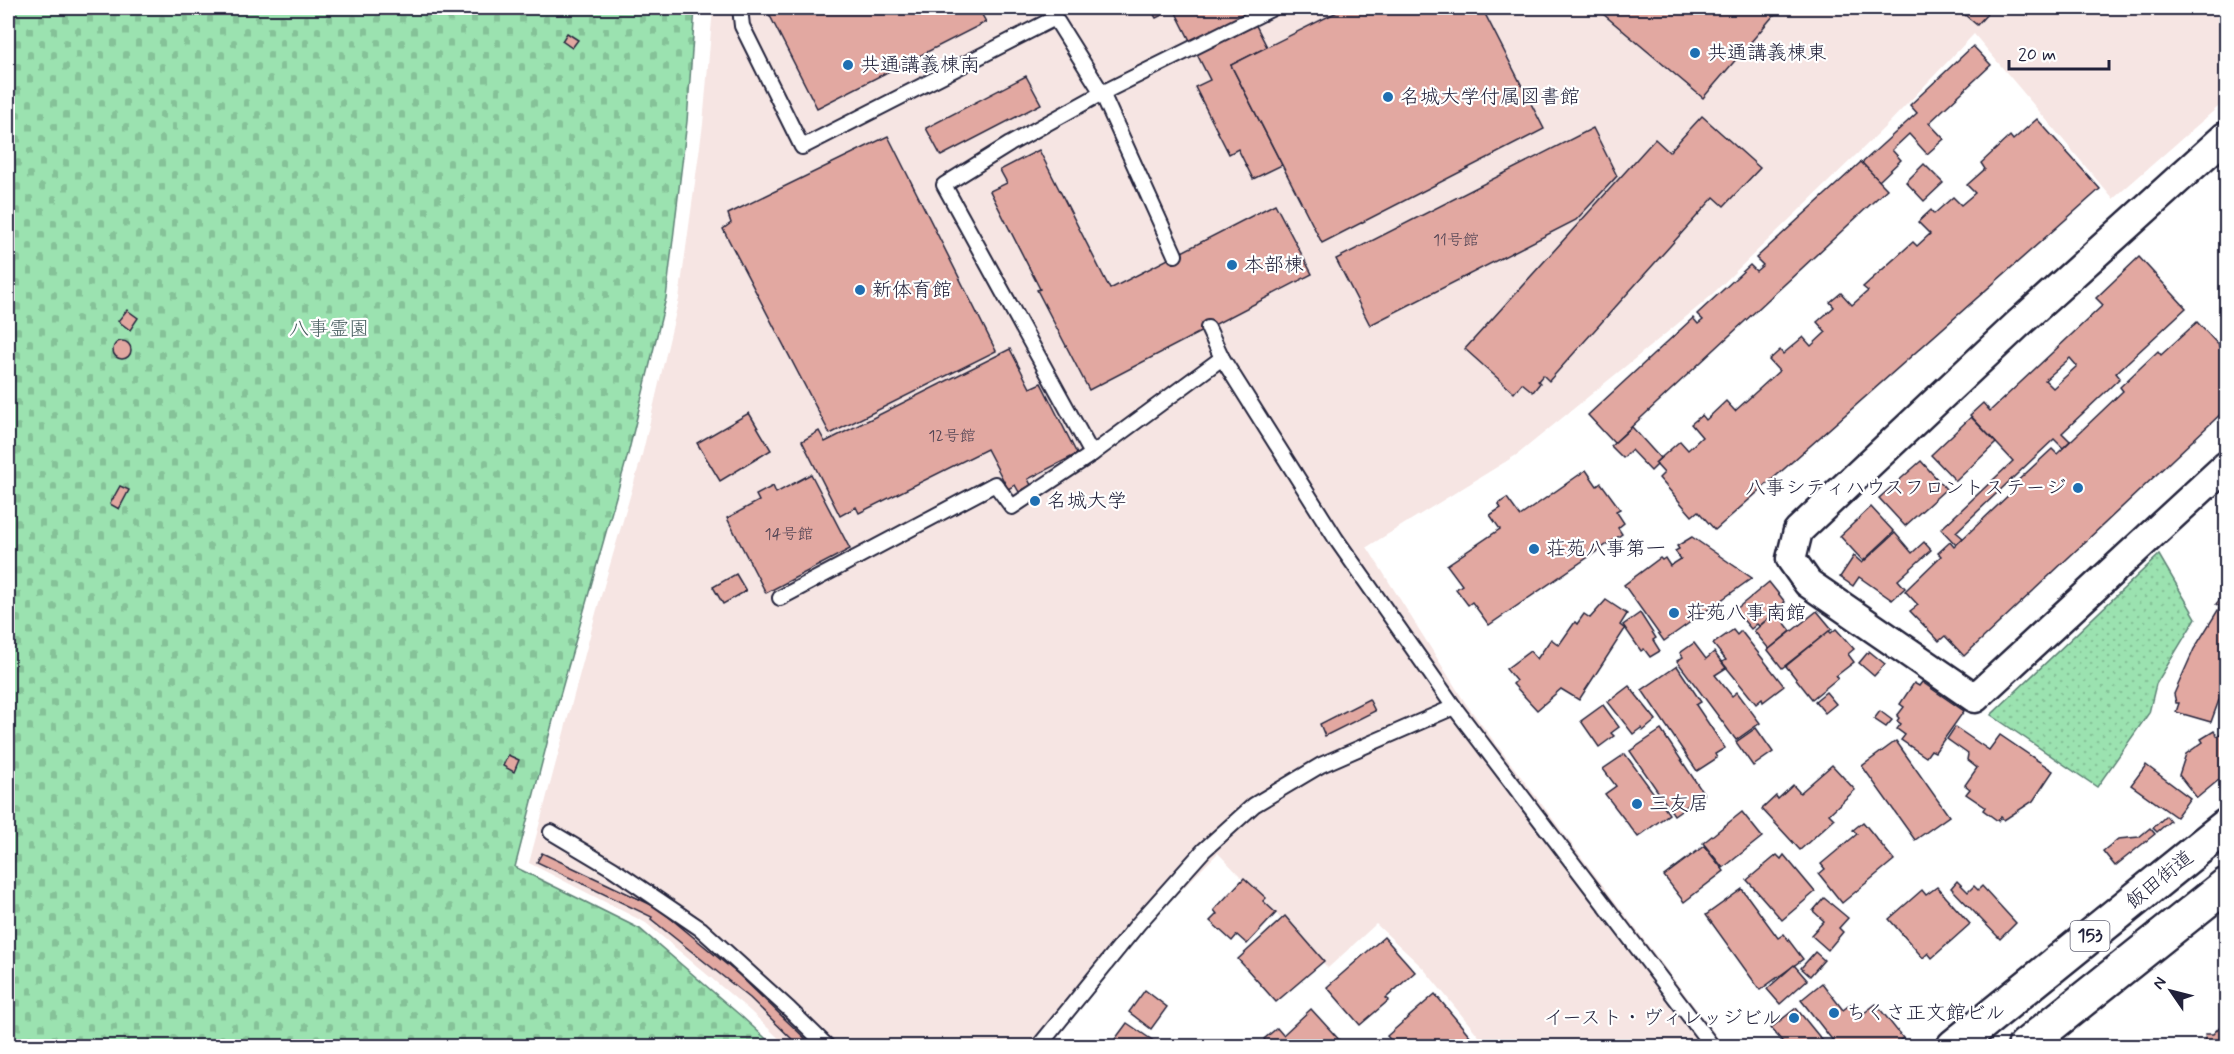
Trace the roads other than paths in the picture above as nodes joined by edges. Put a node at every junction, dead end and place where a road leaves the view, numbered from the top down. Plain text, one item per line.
1 (740, 8) edge
2 (1273, 8) edge
3 (1102, 93) junction
4 (2226, 136) edge
5 (1175, 255) dead end
6 (1208, 328) dead end
7 (1222, 358) junction
8 (1092, 454) junction
9 (2226, 466) edge
10 (780, 598) dead end
11 (1454, 707) junction
12 (2226, 826) edge
13 (551, 832) dead end
14 (2226, 885) edge
15 (2037, 1044) edge
16 (827, 1047) edge
17 (1039, 1047) edge
18 (1712, 1047) edge
19 (1954, 1047) edge

1 - 3 lane
2 - 3 lane
3 - 5 lane
3 - 8 lane
4 - 9 street
6 - 7 lane
7 - 8 lane
7 - 11 lane
8 - 10 lane
11 - 17 lane
11 - 18 lane
12 - 19 highway, 飯田街道 / 153
13 - 16 lane
14 - 15 highway, 153

